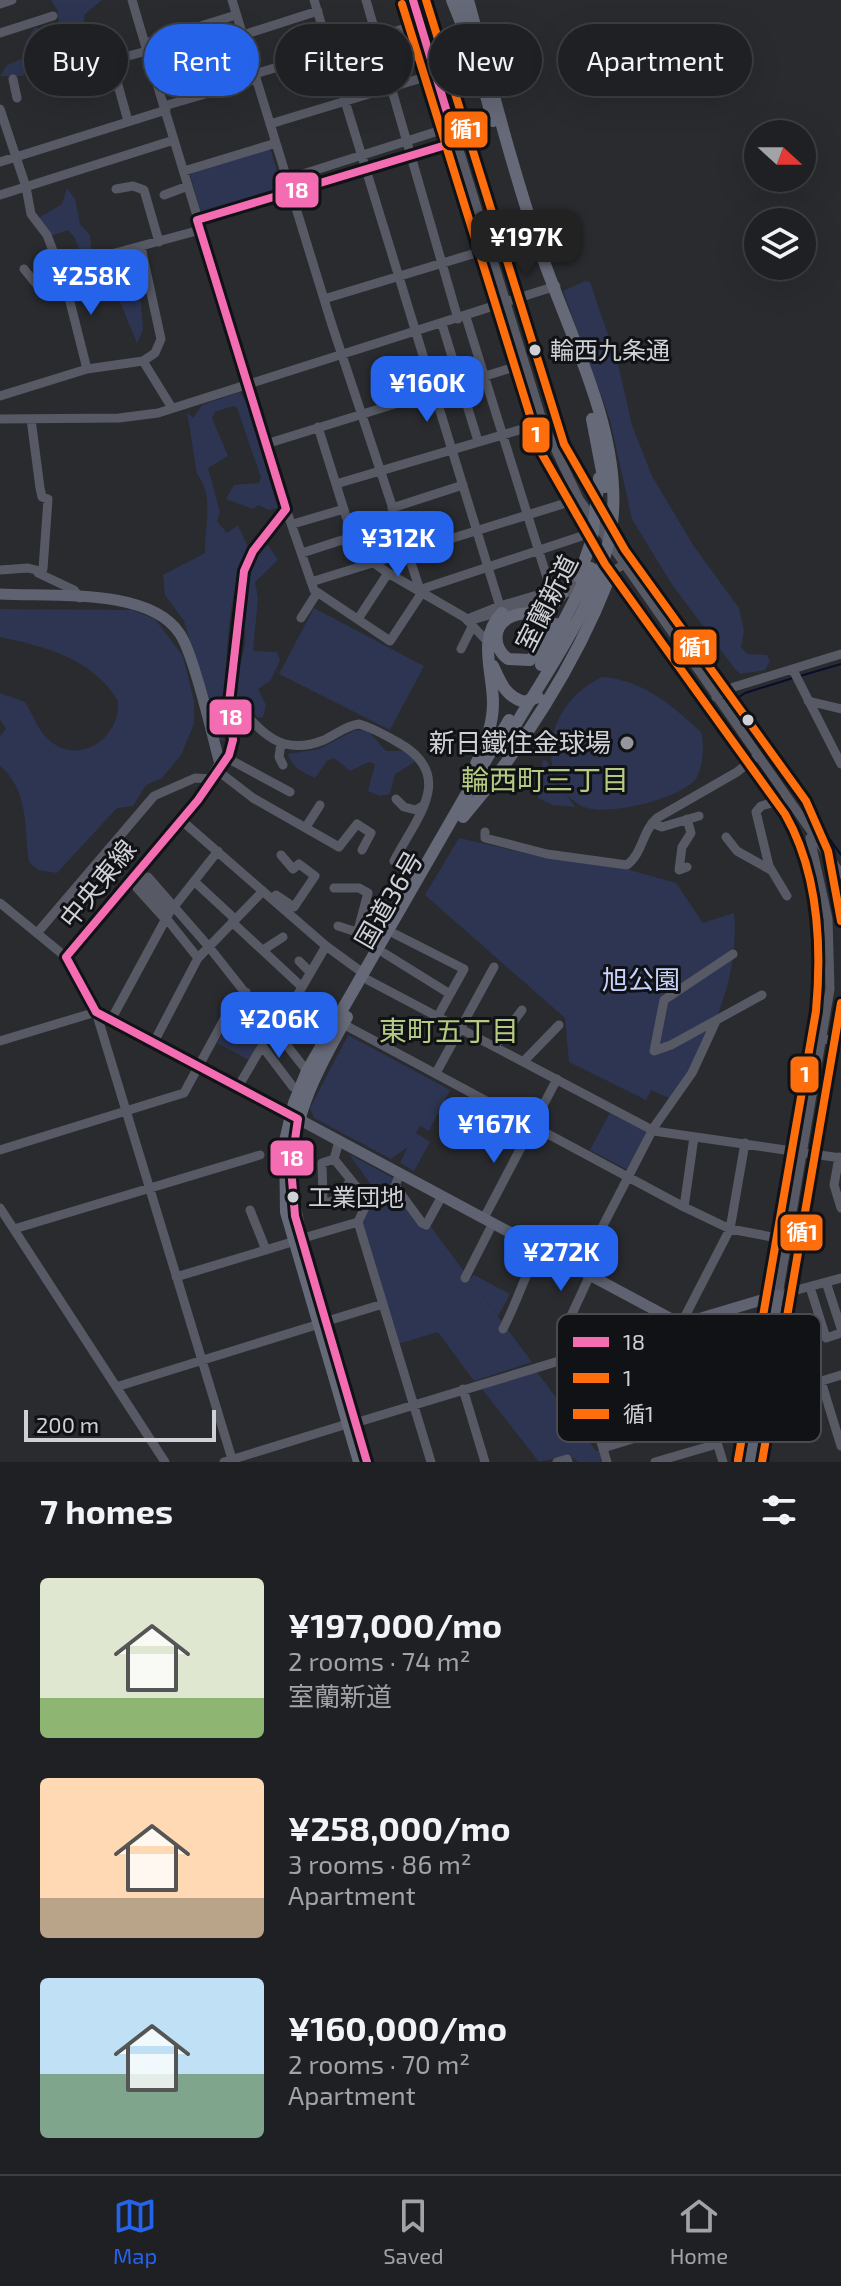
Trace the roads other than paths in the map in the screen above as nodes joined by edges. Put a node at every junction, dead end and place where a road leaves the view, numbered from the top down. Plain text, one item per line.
1 (12, 0) edge
2 (132, 0) edge
3 (232, 0) edge
4 (314, 0) edge
5 (366, 0) edge
6 (413, 0) edge
7 (452, 0) edge
8 (459, 0) edge
9 (468, 0) edge
10 (474, 0) edge
11 (0, 4) edge
12 (318, 11) junction
13 (236, 15) junction
14 (53, 16) dead end
15 (211, 24) edge
16 (239, 24) edge
17 (322, 24) edge
18 (373, 24) edge
19 (419, 24) junction
20 (463, 24) edge
21 (465, 24) edge
22 (413, 26) edge
23 (259, 30) edge
24 (0, 33) edge
25 (144, 40) edge
26 (429, 55) edge
27 (13, 79) dead end
28 (259, 87) edge
29 (121, 96) edge
30 (161, 96) edge
31 (200, 96) edge
32 (343, 96) edge
33 (362, 96) edge
34 (396, 96) edge
35 (442, 96) edge
36 (486, 96) edge
37 (17, 98) dead end
38 (345, 101) junction
39 (497, 107) junction
40 (165, 108) junction
41 (0, 109) edge
42 (128, 121) junction
43 (270, 124) junction
44 (451, 127) junction
45 (3, 128) edge
46 (174, 140) junction
47 (409, 140) junction
48 (456, 142) junction
49 (276, 143) junction
50 (363, 155) junction
51 (413, 155) junction
52 (17, 157) junction
53 (0, 162) edge
54 (367, 168) junction
55 (184, 171) junction
56 (287, 179) junction
57 (188, 186) junction
58 (26, 187) junction
59 (116, 189) dead end
60 (291, 192) junction
61 (0, 195) edge
62 (164, 195) dead end
63 (198, 225) junction
64 (159, 242) junction
65 (141, 247) junction
66 (489, 249) junction
67 (443, 263) junction
68 (24, 269) dead end
69 (400, 276) junction
70 (61, 278) junction
71 (558, 285) dead end
72 (324, 299) junction
73 (505, 302) junction
74 (462, 318) junction
75 (442, 324) junction
76 (416, 331) junction
77 (341, 354) junction
78 (143, 361) junction
79 (524, 364) junction
80 (87, 369) junction
81 (484, 376) junction
82 (247, 383) junction
83 (459, 383) junction
84 (434, 391) junction
85 (0, 396) edge
86 (172, 408) junction
87 (362, 413) junction
88 (599, 414) junction
89 (0, 419) edge
90 (31, 419) junction
91 (543, 423) junction
92 (318, 427) junction
93 (502, 434) junction
94 (478, 441) junction
95 (266, 444) junction
96 (599, 445) junction
97 (451, 448) junction
98 (380, 471) junction
99 (336, 484) junction
100 (463, 485) junction
101 (579, 499) junction
102 (392, 508) junction
103 (286, 509) junction
104 (344, 509) junction
105 (529, 516) junction
106 (293, 524) junction
107 (600, 530) junction
108 (478, 531) junction
109 (356, 548) junction
110 (539, 551) junction
111 (302, 553) junction
112 (406, 553) junction
113 (376, 562) junction
114 (624, 567) junction
115 (490, 569) junction
116 (0, 570) edge
117 (40, 571) junction
118 (388, 573) junction
119 (608, 581) junction
120 (311, 582) junction
121 (317, 593) junction
122 (421, 593) junction
123 (0, 594) edge
124 (555, 594) junction
125 (80, 598) junction
126 (501, 610) junction
127 (301, 618) dead end
128 (358, 619) junction
129 (470, 624) junction
130 (487, 641) junction
131 (461, 649) dead end
132 (841, 654) edge
133 (489, 657) junction
134 (795, 675) junction
135 (230, 695) junction
136 (716, 697) junction
137 (808, 701) junction
138 (841, 709) edge
139 (517, 724) junction
140 (281, 743) junction
141 (758, 755) junction
142 (841, 764) edge
143 (283, 765) dead end
144 (219, 769) junction
145 (290, 792) dead end
146 (396, 799) dead end
147 (787, 799) junction
148 (320, 805) dead end
149 (424, 805) junction
150 (699, 816) dead end
151 (463, 817) joint
152 (687, 819) junction
153 (181, 820) junction
154 (652, 823) junction
155 (306, 827) junction
156 (485, 832) dead end
157 (809, 832) junction
158 (726, 837) dead end
159 (441, 838) junction
160 (362, 850) dead end
161 (218, 851) junction
162 (281, 855) dead end
163 (394, 861) dead end
164 (687, 867) dead end
165 (771, 870) junction
166 (841, 874) edge
167 (137, 875) junction
168 (195, 882) junction
169 (334, 888) dead end
170 (266, 893) junction
171 (787, 896) dead end
172 (0, 903) edge
173 (168, 913) junction
174 (233, 920) junction
175 (338, 926) dead end
176 (358, 930) junction
177 (38, 932) junction
178 (395, 934) junction
179 (283, 937) dead end
180 (208, 945) junction
181 (326, 946) junction
182 (383, 946) junction
183 (263, 950) junction
184 (733, 954) dead end
185 (66, 957) junction
186 (198, 958) junction
187 (299, 961) dead end
188 (494, 967) dead end
189 (310, 972) junction
190 (365, 977) junction
191 (302, 987) junction
192 (246, 992) junction
193 (450, 994) junction
194 (762, 995) dead end
195 (522, 1010) dead end
196 (96, 1012) junction
197 (438, 1016) junction
198 (111, 1020) junction
199 (716, 1021) junction
200 (343, 1024) junction
201 (559, 1025) dead end
202 (461, 1029) junction
203 (277, 1030) junction
204 (823, 1039) junction
205 (0, 1041) edge
206 (154, 1042) junction
207 (841, 1042) edge
208 (495, 1046) junction
209 (524, 1061) junction
210 (199, 1066) junction
211 (307, 1071) junction
212 (436, 1073) junction
213 (557, 1079) junction
214 (238, 1087) junction
215 (293, 1087) dead end
216 (125, 1111) junction
217 (294, 1117) junction
218 (533, 1125) junction
219 (654, 1131) junction
220 (694, 1137) junction
221 (339, 1141) junction
222 (745, 1143) junction
223 (0, 1150) edge
224 (804, 1151) junction
225 (260, 1155) dead end
226 (840, 1158) edge
227 (334, 1159) junction
228 (400, 1173) junction
229 (628, 1178) junction
230 (350, 1181) junction
231 (149, 1189) junction
232 (442, 1196) junction
233 (684, 1207) junction
234 (0, 1208) edge
235 (841, 1208) edge
236 (250, 1210) dead end
237 (488, 1221) junction
238 (358, 1222) junction
239 (14, 1229) junction
240 (730, 1229) junction
241 (788, 1240) junction
242 (296, 1241) junction
243 (539, 1248) junction
244 (266, 1250) junction
245 (585, 1272) junction
246 (176, 1277) junction
247 (465, 1278) dead end
248 (841, 1278) edge
249 (826, 1282) junction
250 (810, 1287) junction
251 (778, 1295) junction
252 (383, 1304) junction
253 (572, 1314) edge
254 (663, 1314) edge
255 (686, 1314) edge
256 (714, 1314) edge
257 (775, 1314) edge
258 (818, 1314) edge
259 (821, 1322) edge
260 (320, 1324) junction
261 (841, 1327) edge
262 (503, 1329) dead end
263 (201, 1360) junction
264 (557, 1360) edge
265 (841, 1375) edge
266 (821, 1381) joint
267 (116, 1387) junction
268 (463, 1389) junction
269 (413, 1405) junction
270 (351, 1423) junction
271 (601, 1442) edge
272 (622, 1442) edge
273 (753, 1442) edge
274 (717, 1444) joint
275 (841, 1446) edge
276 (603, 1448) junction
277 (228, 1461) edge
278 (165, 1462) edge
279 (359, 1462) edge
280 (367, 1462) edge
281 (431, 1462) edge
282 (485, 1462) edge
283 (607, 1462) edge
284 (655, 1462) edge
285 (723, 1462) edge
286 (750, 1462) edge

1 - 11 street
2 - 25 street
3 - 13 street
4 - 12 street
5 - 18 street
6 - 19 street
7 - 20 highway, bridge
8 - 21 highway, 室蘭新道, bridge
9 - 39 highway, 室蘭新道, bridge
10 - 39 highway
12 - 17 street
12 - 23 street
13 - 15 street
13 - 16 street
14 - 24 street
19 - 22 street
19 - 26 street
27 - 37 street
28 - 43 street
29 - 42 street
30 - 40 street
31 - 40 street
32 - 38 street
33 - 38 street
34 - 47 street
35 - 44 street
36 - 96 highway, 室蘭新道, bridge
38 - 43 street
38 - 50 street
39 - 88 highway, 室蘭新道, bridge
40 - 42 street
40 - 46 street
41 - 45 street
42 - 52 street
43 - 49 street
44 - 47 street
44 - 48 street
45 - 52 street
46 - 55 street
46 - 58 street
47 - 50 street
47 - 51 street
48 - 51 street
48 - 66 street
49 - 55 street
49 - 56 street
50 - 54 street
50 - 56 street
51 - 54 street
51 - 67 street
52 - 53 street
52 - 58 street
54 - 60 street
54 - 69 street
55 - 57 street
56 - 60 street
57 - 62 street
57 - 63 street
58 - 61 street
58 - 70 street
59 - 64 street
60 - 63 street
60 - 72 street
63 - 64 street
63 - 82 street
64 - 65 street
65 - 70 street
65 - 78 street
66 - 67 street
66 - 73 street
67 - 69 street
67 - 74 street
68 - 70 street
69 - 72 street
69 - 76 street
70 - 80 street
71 - 73 street
72 - 77 street
73 - 74 street
73 - 79 street
74 - 75 street
74 - 81 street
75 - 76 street
75 - 83 street
76 - 77 street
76 - 84 street
77 - 82 street
77 - 87 street
78 - 80 street
78 - 86 street
79 - 81 street
79 - 91 street
80 - 85 street
81 - 83 street
81 - 93 street
82 - 86 street
82 - 95 street
83 - 84 street
83 - 94 street
84 - 87 street
84 - 97 street
86 - 90 street
87 - 92 street
87 - 98 street
88 - 133 highway, bridge
88 - 139 highway, 室蘭新道, bridge
89 - 90 street
90 - 117 street
91 - 93 street
91 - 101 street
92 - 95 street
92 - 99 street
93 - 94 street
93 - 105 street
94 - 97 street
95 - 103 street
96 - 124 highway, bridge
96 - 139 highway, 室蘭新道, bridge
97 - 98 street
97 - 100 street
98 - 99 street
98 - 102 street
99 - 104 street
100 - 102 street
100 - 108 street
101 - 105 street
101 - 107 street
102 - 112 street
103 - 106 street
103 - 135 street
104 - 106 street
104 - 109 street
105 - 108 street
105 - 110 street
106 - 111 street
107 - 110 street
107 - 114 street
108 - 112 street
108 - 115 street
109 - 111 street
109 - 113 street
110 - 115 street
110 - 124 street
111 - 120 street
112 - 113 street
112 - 122 street
113 - 118 street
113 - 120 street
114 - 119 street
114 - 124 street
114 - 136 street
115 - 122 street
115 - 126 street
116 - 117 street
117 - 125 street
118 - 122 street
118 - 128 street
119 - 124 street
119 - 139 highway
120 - 121 street
121 - 127 street
121 - 128 street
122 - 128 street
122 - 129 street
123 - 125 main road
124 - 126 street
125 - 144 main road
126 - 129 street
126 - 130 highway
129 - 130 street
129 - 131 street
130 - 133 highway
132 - 134 street
133 - 159 highway
134 - 136 street
134 - 137 street
135 - 140 street
135 - 144 street
136 - 141 street
137 - 138 street
137 - 142 street
139 - 151 highway, 室蘭新道
139 - 159 highway, 室蘭新道
140 - 143 street
140 - 149 street
141 - 147 street
141 - 154 street
144 - 145 street
144 - 153 main road, 中央東線
144 - 155 street
144 - 177 street
146 - 149 street
147 - 157 street
147 - 165 street
148 - 155 street
149 - 163 street
150 - 152 street
151 - 178 highway, 国道36号
152 - 154 street
152 - 164 street
153 - 161 street
153 - 167 main road, 中央東線
154 - 156 street
155 - 160 street
157 - 166 street
157 - 204 street
158 - 165 street
159 - 182 highway, 国道36号
161 - 168 street
161 - 170 street
162 - 170 street
165 - 171 street
167 - 173 street, bridge
167 - 185 main road, 中央東線
168 - 173 street
168 - 174 street
169 - 176 street
170 - 174 street
170 - 181 street
172 - 177 street
173 - 180 street
173 - 186 street
173 - 198 street
174 - 180 street
174 - 183 street
175 - 176 street
176 - 182 street
177 - 185 street
178 - 182 highway, 国道36号
178 - 193 street
179 - 183 street
180 - 186 street
180 - 192 street
181 - 189 street
181 - 190 street
182 - 190 highway, 国道36号
182 - 193 street
183 - 191 street
184 - 199 street
185 - 196 main road, 中央東線
186 - 206 street
187 - 189 street
188 - 202 street
189 - 191 street
190 - 197 street
190 - 200 highway, 国道36号
190 - 211 highway, 国道36号
191 - 203 street
192 - 203 street
192 - 210 street
193 - 197 street
194 - 199 street
195 - 208 street
196 - 198 main road
196 - 205 street
196 - 216 street
197 - 202 street
198 - 206 main road
199 - 219 street
200 - 212 street
200 - 217 highway, 国道36号
201 - 209 street
202 - 208 street
202 - 212 street
203 - 211 street
204 - 207 street
204 - 224 street
206 - 210 main road
208 - 209 street
209 - 213 street
210 - 214 main road
210 - 216 street
211 - 217 highway, 国道36号
212 - 218 street
213 - 218 street
213 - 219 street
214 - 215 street
214 - 217 main road
216 - 223 street
216 - 231 street
217 - 221 main road
217 - 242 highway, 国道36号
218 - 229 street
218 - 237 street
219 - 220 street
219 - 229 street
220 - 222 street
220 - 233 street
221 - 227 street
221 - 228 main road
222 - 224 street
222 - 240 street
224 - 226 street
224 - 241 street
225 - 231 street
226 - 235 street
227 - 230 street
227 - 230 street
228 - 232 main road
228 - 232 street
229 - 233 street
229 - 245 street
230 - 238 street
231 - 239 street
231 - 246 street
232 - 237 main road
233 - 240 street
234 - 239 street
236 - 244 street
237 - 243 main road
237 - 247 street
238 - 242 street
238 - 252 street
239 - 267 street
240 - 241 street
240 - 255 street
241 - 251 street
242 - 244 street
242 - 260 highway, 国道36号
243 - 245 main road
243 - 262 street
244 - 246 street
245 - 253 street
245 - 254 main road
246 - 263 street
248 - 249 street
249 - 250 street
249 - 261 street
250 - 251 street
250 - 258 street
251 - 256 main road
251 - 257 main road
252 - 260 street
252 - 269 street
259 - 261 street
260 - 263 street
260 - 270 highway, 国道36号
263 - 267 street
263 - 277 street
264 - 268 street
265 - 266 street
266 - 275 street
267 - 278 street
268 - 269 street
268 - 282 street
269 - 270 street
269 - 281 street
270 - 277 street
270 - 279 highway, 国道36号
270 - 280 highway, 国道36号
271 - 276 street
272 - 276 street
273 - 286 main road
274 - 284 street
274 - 285 street
276 - 283 street

